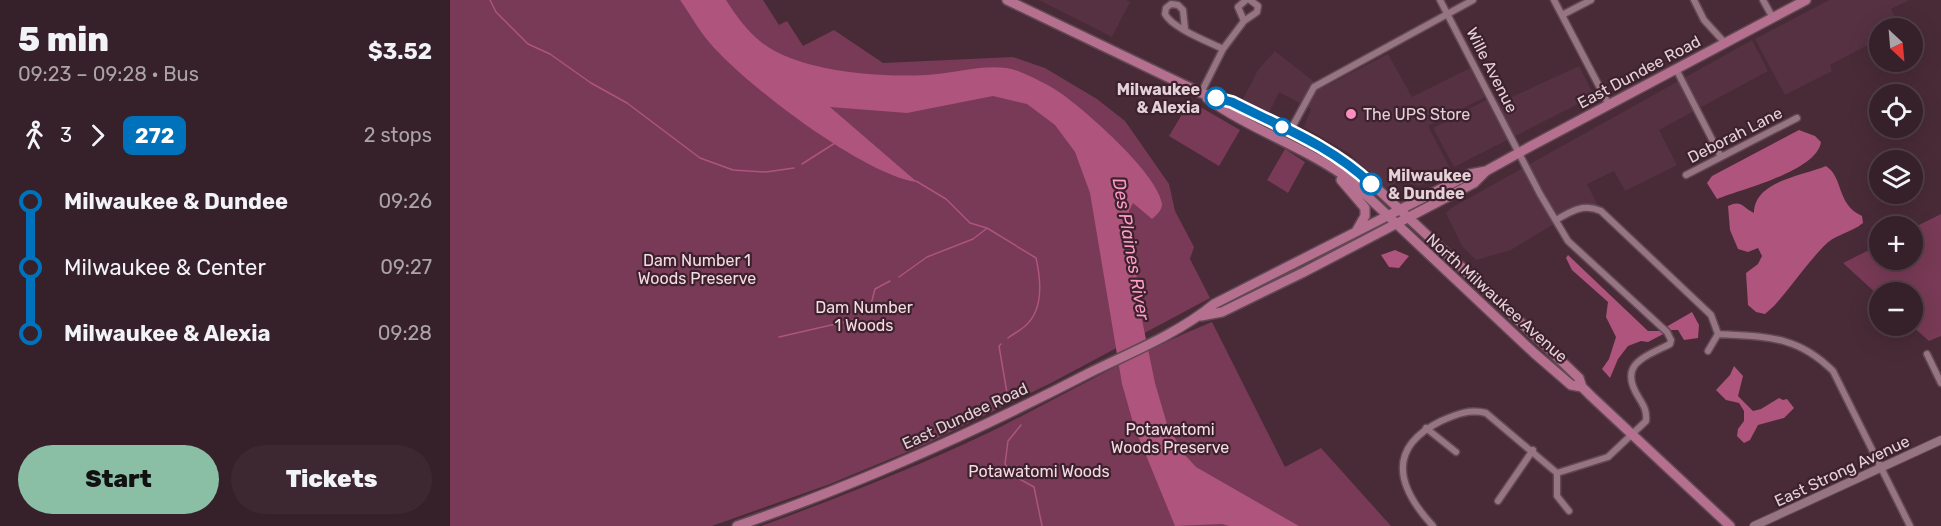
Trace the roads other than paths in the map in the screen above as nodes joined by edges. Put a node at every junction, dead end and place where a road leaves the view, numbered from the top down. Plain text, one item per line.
1 (1007, 0) edge
2 (1248, 0) edge
3 (1440, 0) edge
4 (1473, 0) edge
5 (1554, 0) edge
6 (1591, 0) edge
7 (1694, 0) edge
8 (1763, 0) edge
9 (1806, 0) edge
10 (1447, 14) junction
11 (1562, 15) junction
12 (1773, 18) junction
13 (1244, 21) junction
14 (1185, 29) junction
15 (1725, 43) junction
16 (1223, 50) junction
17 (1676, 69) junction
18 (1201, 93) junction
19 (1609, 105) junction
20 (1797, 118) dead end
21 (1290, 131) junction
22 (1519, 153) junction
23 (1721, 157) junction
24 (1323, 160) junction
25 (1486, 171) junction
26 (1686, 175) dead end
27 (1399, 210) junction
28 (1386, 216) junction
29 (1408, 218) junction
30 (1556, 220) junction
31 (1395, 225) junction
32 (1356, 231) junction
33 (1199, 317) junction
34 (1718, 334) junction
35 (1708, 351) dead end
36 (1928, 354) dead end
37 (1941, 383) edge
38 (1582, 387) junction
39 (1426, 428) junction
40 (1631, 434) junction
41 (1941, 440) edge
42 (1533, 450) junction
43 (1456, 452) dead end
44 (1881, 468) junction
45 (1557, 473) junction
46 (1498, 501) dead end
47 (1569, 512) dead end
48 (737, 526) edge
49 (1433, 526) edge
50 (1731, 526) edge
51 (1754, 526) edge
52 (1910, 526) edge

1 - 18 main road
2 - 13 street
2 - 13 street
3 - 10 street, Wille Avenue
4 - 10 street
5 - 11 street
6 - 11 street
7 - 15 street
8 - 12 street
9 - 12 main road, East Dundee Road
10 - 21 street
10 - 22 street, Wille Avenue
11 - 19 street
12 - 15 main road, East Dundee Road
13 - 16 street
14 - 14 street
14 - 16 street
15 - 17 main road, East Dundee Road
16 - 18 street
17 - 19 main road, East Dundee Road
17 - 23 street
18 - 21 main road, North Milwaukee Avenue
18 - 24 main road
19 - 22 main road, East Dundee Road
20 - 23 street, Deborah Lane
21 - 27 main road, North Milwaukee Avenue
22 - 25 main road, East Dundee Road
22 - 30 street, Wille Avenue
23 - 26 street, Deborah Lane
24 - 28 main road, North Milwaukee Avenue
24 - 32 main road
25 - 27 main road, East Dundee Road
25 - 29 main road, East Dundee Road
27 - 28 main road, East Dundee Road
27 - 29 main road, North Milwaukee Avenue
28 - 31 main road, North Milwaukee Avenue
28 - 32 main road, East Dundee Road
29 - 31 main road, East Dundee Road
29 - 38 main road, North Milwaukee Avenue
30 - 34 street
30 - 40 street, Wille Avenue
31 - 33 main road, East Dundee Road
31 - 38 main road, North Milwaukee Avenue
32 - 33 main road, East Dundee Road
33 - 48 main road, East Dundee Road
34 - 35 street
34 - 44 street
36 - 37 street
38 - 40 main road, North Milwaukee Avenue
39 - 42 street
39 - 43 street
39 - 49 street
40 - 45 street
40 - 50 main road, North Milwaukee Avenue
41 - 44 street, East Strong Avenue
42 - 45 street
42 - 46 street
44 - 51 street, East Strong Avenue
44 - 52 street
45 - 47 street

